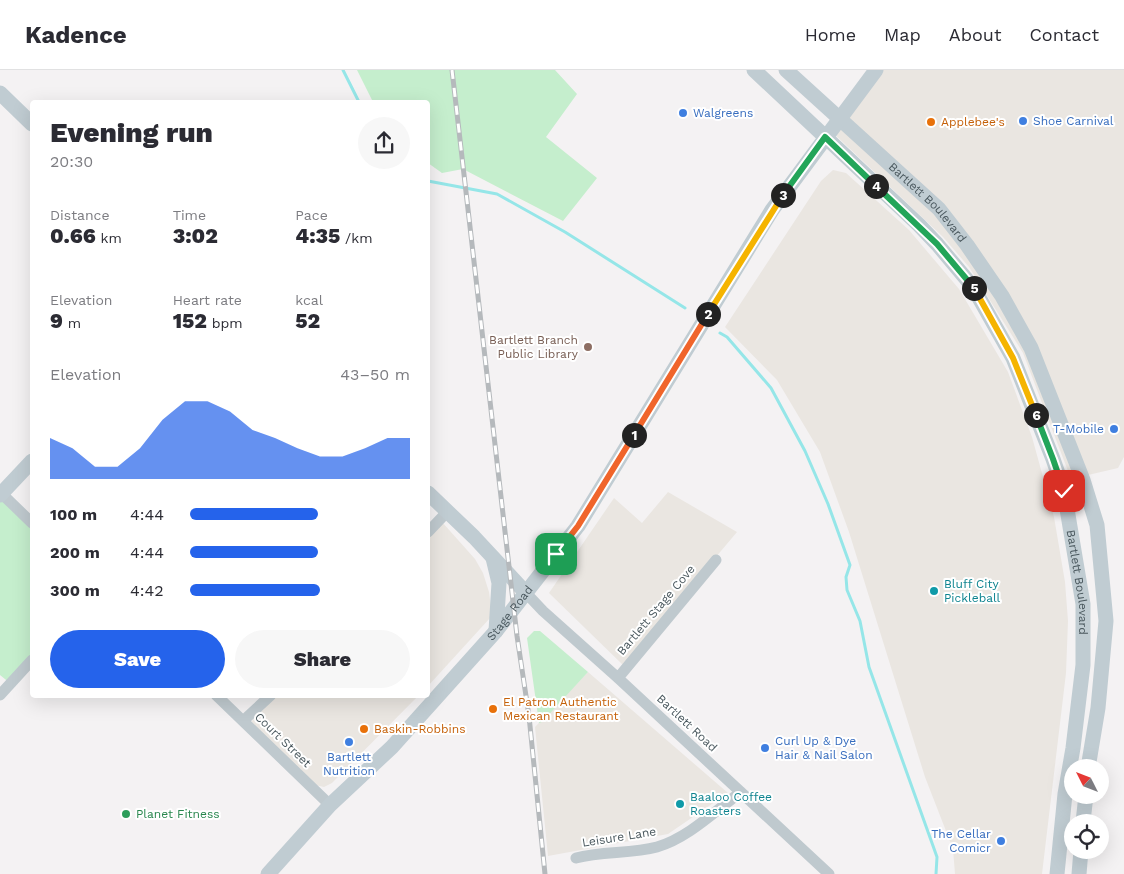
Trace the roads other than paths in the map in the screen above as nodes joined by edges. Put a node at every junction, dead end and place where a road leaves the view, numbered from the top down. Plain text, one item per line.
1 (754, 70) edge
2 (786, 70) edge
3 (876, 70) edge
4 (0, 93) edge
5 (839, 119) junction
6 (30, 122) edge
7 (825, 137) junction
8 (30, 463) edge
9 (0, 494) edge
10 (430, 495) edge
11 (447, 512) junction
12 (30, 521) edge
13 (430, 530) edge
14 (492, 557) junction
15 (716, 560) dead end
16 (526, 593) junction
17 (496, 631) junction
18 (30, 662) edge
19 (618, 678) junction
20 (0, 695) edge
21 (219, 698) edge
22 (268, 698) edge
23 (1078, 708) junction
24 (1098, 708) junction
25 (243, 721) junction
26 (1090, 759) edge
27 (741, 792) junction
28 (330, 804) junction
29 (576, 858) dead end
30 (1080, 859) edge
31 (268, 874) edge
32 (830, 874) edge
33 (1057, 874) edge
34 (1079, 874) edge

1 - 7 main road, Bartlett Boulevard
2 - 5 main road, Bartlett Boulevard
3 - 5 main road, Stage Road
4 - 6 main road
5 - 7 main road, Stage Road
5 - 24 main road, Bartlett Boulevard
7 - 16 main road, Stage Road
7 - 23 main road, Bartlett Boulevard
8 - 9 main road
9 - 12 street
10 - 11 main road
11 - 13 street
11 - 14 main road
14 - 16 main road
14 - 17 main road
15 - 19 street, Bartlett Stage Cove
16 - 17 main road, Stage Road
16 - 19 street, Bartlett Road
17 - 28 main road, Stage Road
18 - 20 street
19 - 27 street, Bartlett Road
21 - 25 street, Court Street
22 - 25 street
23 - 24 main road
23 - 33 main road, Bartlett Boulevard
24 - 26 main road, Bartlett Boulevard
25 - 28 street, Court Street
27 - 29 street, Leisure Lane
27 - 32 street, Bartlett Road
28 - 31 main road, Stage Road
30 - 34 main road

